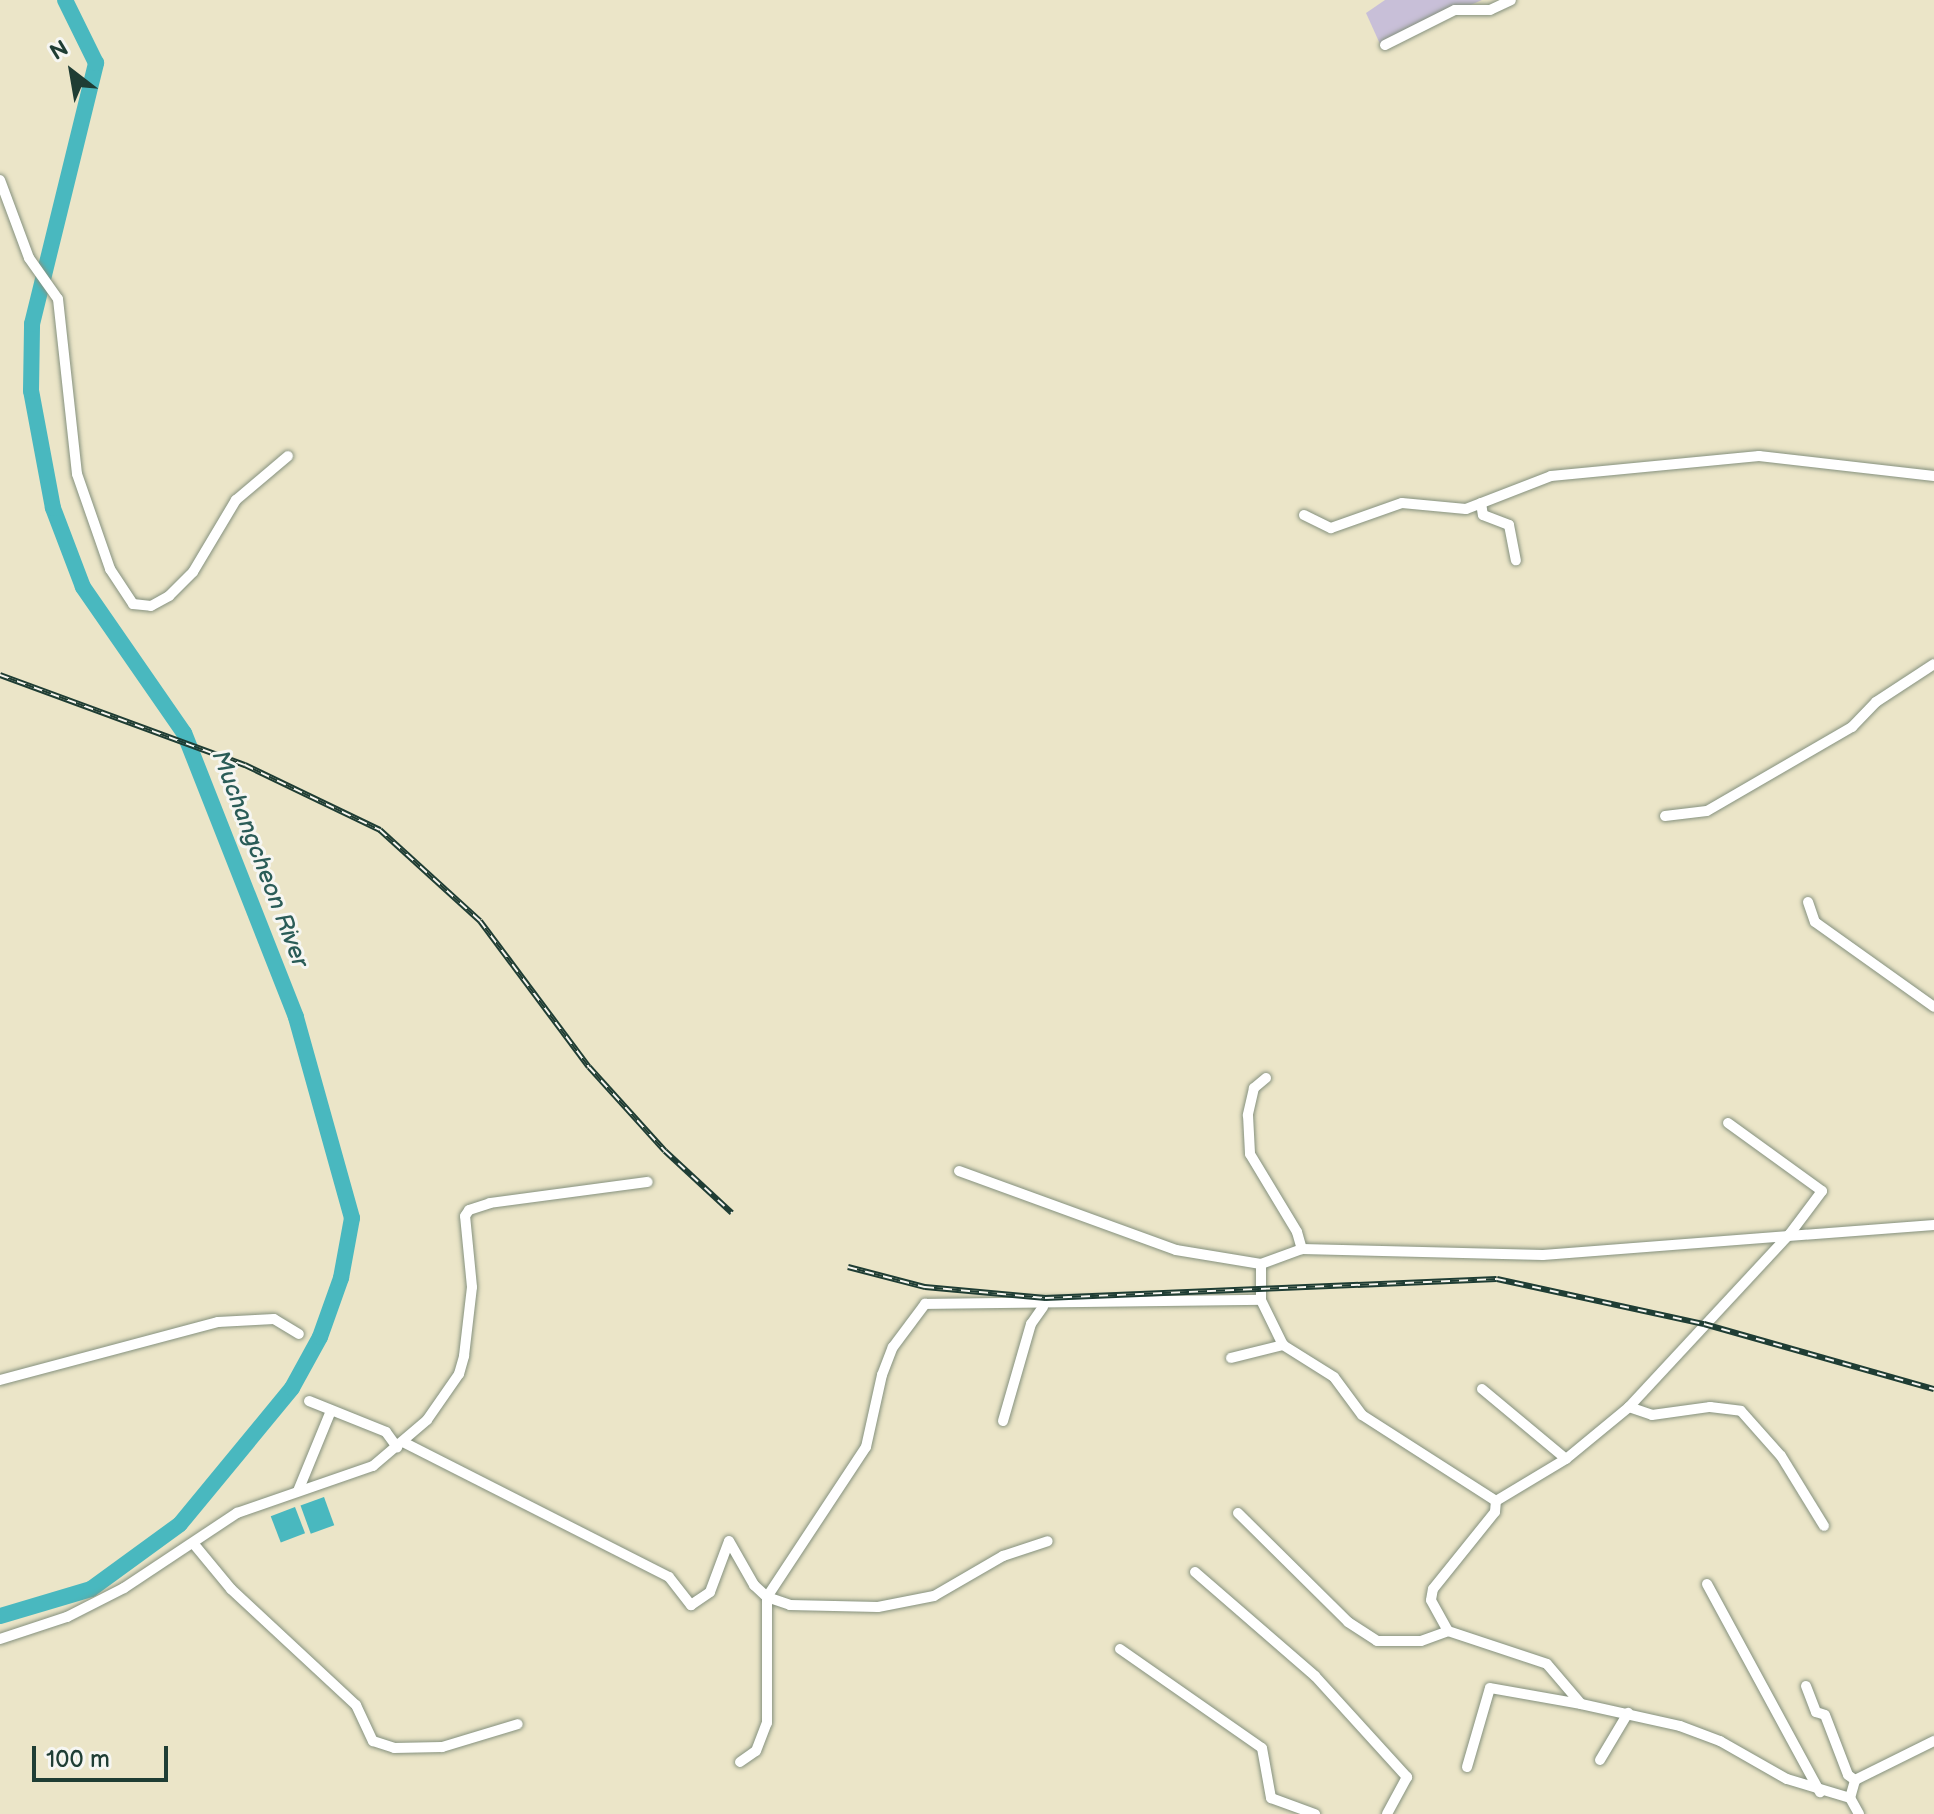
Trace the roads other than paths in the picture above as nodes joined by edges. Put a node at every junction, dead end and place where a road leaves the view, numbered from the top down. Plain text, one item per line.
1 (1511, 0) edge
2 (1385, 45) dead end
3 (0, 180) edge
4 (288, 456) dead end
5 (1934, 476) edge
6 (1481, 503) junction
7 (1304, 515) dead end
8 (1516, 560) dead end
9 (1934, 664) edge
10 (1665, 816) dead end
11 (1808, 902) dead end
12 (1934, 1007) edge
13 (1266, 1078) dead end
14 (1728, 1123) dead end
15 (959, 1171) dead end
16 (648, 1182) dead end
17 (1934, 1225) edge
18 (1789, 1235) junction
19 (1302, 1249) junction
20 (1261, 1264) junction
21 (1261, 1300) junction
22 (1043, 1307) junction
23 (299, 1334) dead end
24 (1283, 1345) junction
25 (1231, 1358) dead end
26 (0, 1380) edge
27 (1482, 1389) dead end
28 (309, 1401) dead end
29 (1629, 1407) junction
30 (330, 1413) junction
31 (1003, 1421) dead end
32 (400, 1444) junction
33 (1566, 1459) junction
34 (298, 1491) junction
35 (1496, 1501) junction
36 (1238, 1513) dead end
37 (1824, 1526) dead end
38 (1048, 1541) dead end
39 (193, 1543) junction
40 (1195, 1572) dead end
41 (1707, 1584) dead end
42 (767, 1597) junction
43 (1448, 1631) junction
44 (0, 1639) edge
45 (1120, 1649) dead end
46 (1806, 1686) dead end
47 (1581, 1704) junction
48 (1628, 1713) junction
49 (518, 1724) dead end
50 (1934, 1741) edge
51 (1600, 1760) dead end
52 (740, 1762) dead end
53 (1467, 1767) dead end
54 (1855, 1780) junction
55 (1820, 1792) junction
56 (1850, 1798) junction
57 (1315, 1814) edge
58 (1387, 1814) edge
59 (1859, 1814) edge

1 - 2 street
3 - 4 street
5 - 6 street
6 - 7 street
6 - 8 street
9 - 10 street
11 - 12 street
13 - 19 street
14 - 18 street
15 - 20 street
16 - 32 street
17 - 18 street
18 - 19 street
18 - 29 street
19 - 20 street
20 - 21 street
21 - 22 street
21 - 24 street
22 - 31 street
22 - 42 street
23 - 26 street
24 - 25 street
24 - 35 street
27 - 33 street
28 - 30 street
29 - 33 street
29 - 37 street
30 - 32 street
30 - 34 street
32 - 34 street
32 - 42 street
33 - 35 street
34 - 39 street
35 - 43 street
36 - 43 street
38 - 42 street
39 - 44 street
39 - 49 street
40 - 58 street
41 - 55 street
42 - 52 street
43 - 47 street
45 - 57 street
46 - 54 street
47 - 48 street
47 - 53 street
48 - 51 street
48 - 55 street
50 - 54 street
54 - 56 street
55 - 56 street
56 - 59 street

